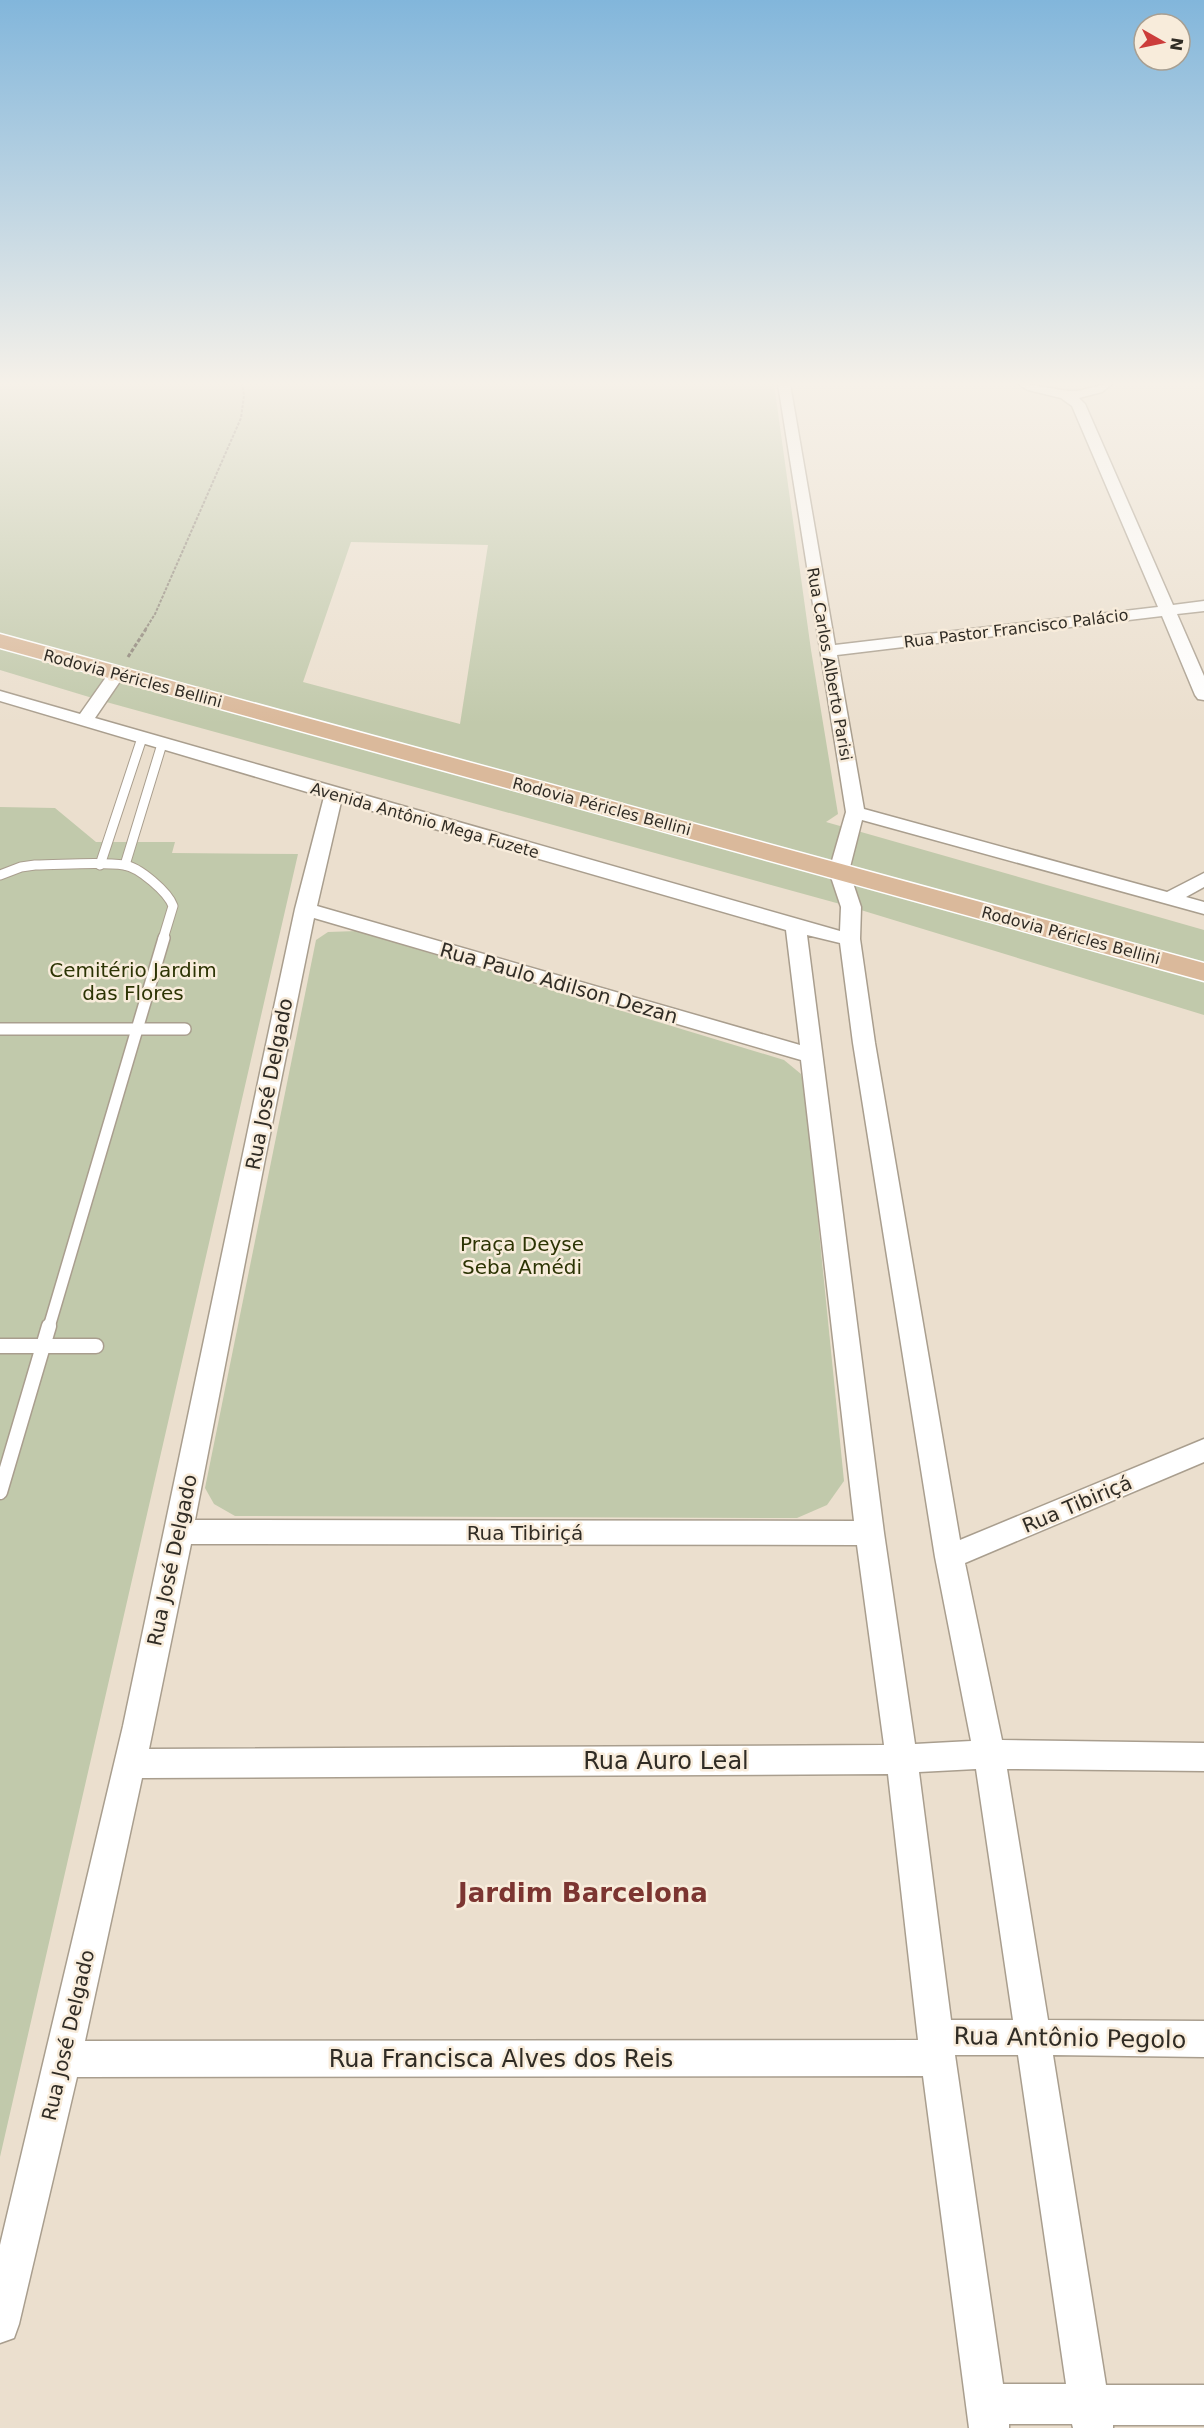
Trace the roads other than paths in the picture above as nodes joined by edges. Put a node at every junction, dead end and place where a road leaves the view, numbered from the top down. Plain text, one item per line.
1 (802, 497) edge
2 (1120, 497) edge
3 (1204, 606) edge
4 (1166, 610) junction
5 (0, 641) edge
6 (827, 651) junction
7 (117, 674) junction
8 (1204, 695) edge
9 (0, 696) edge
10 (85, 720) junction
11 (142, 738) junction
12 (162, 744) junction
13 (334, 794) junction
14 (855, 812) junction
15 (100, 865) junction
16 (125, 866) junction
17 (838, 871) junction
18 (0, 875) edge
19 (1204, 879) edge
20 (1170, 898) junction
21 (1204, 908) edge
22 (305, 909) junction
23 (796, 926) junction
24 (850, 939) junction
25 (1204, 972) edge
26 (0, 1029) edge
27 (137, 1029) junction
28 (185, 1029) dead end
29 (813, 1056) junction
30 (0, 1346) edge
31 (43, 1346) junction
32 (96, 1346) dead end
33 (1204, 1450) edge
34 (0, 1492) edge
35 (179, 1532) junction
36 (870, 1533) junction
37 (950, 1557) junction
38 (989, 1754) junction
39 (1204, 1757) edge
40 (902, 1759) junction
41 (128, 1764) junction
42 (1035, 2039) junction
43 (1204, 2039) edge
44 (937, 2048) junction
45 (64, 2059) junction
46 (0, 2324) edge
47 (1204, 2405) edge
48 (986, 2416) edge
49 (1092, 2416) edge

1 - 6 street, Rua Carlos Alberto Parisi
2 - 4 street
3 - 4 street, Rua Pastor Francisco Palácio
4 - 6 street, Rua Pastor Francisco Palácio
4 - 8 street
5 - 7 main road, Rodovia Péricles Bellini
6 - 14 street, Rua Carlos Alberto Parisi
7 - 10 street
7 - 17 main road, Rodovia Péricles Bellini
9 - 10 street, Avenida Antônio Mega Fuzete
10 - 11 street, Avenida Antônio Mega Fuzete
11 - 12 street, Avenida Antônio Mega Fuzete
11 - 15 lane
12 - 13 street, Avenida Antônio Mega Fuzete
12 - 16 lane
13 - 22 street, Rua José Delgado
13 - 23 street, Avenida Antônio Mega Fuzete
14 - 17 street, Rua Carlos Alberto Parisi
14 - 20 street
15 - 16 lane
15 - 18 lane
16 - 27 lane
17 - 24 street
17 - 25 main road, Rodovia Péricles Bellini
19 - 20 street
20 - 21 street
22 - 29 street, Rua Paulo Adilson Dezan
22 - 35 street, Rua José Delgado
23 - 24 street, Avenida Antônio Mega Fuzete
23 - 29 street
24 - 37 street
26 - 27 lane
27 - 28 lane
27 - 31 lane
29 - 36 street
30 - 31 lane
31 - 32 lane
31 - 34 lane
33 - 37 street, Rua Tibiriçá
35 - 36 street, Rua Tibiriçá
35 - 41 street, Rua José Delgado
36 - 40 street
37 - 38 street
38 - 39 street, Rua Auro Leal
38 - 40 street, Rua Auro Leal
38 - 42 street
40 - 41 street, Rua Auro Leal
40 - 44 street
41 - 45 street, Rua José Delgado
42 - 43 street, Rua Antônio Pegolo
42 - 44 street, Rua Antônio Pegolo
42 - 49 street
44 - 45 street, Rua Francisca Alves dos Reis
44 - 48 street
45 - 46 street, Rua José Delgado
47 - 49 street
48 - 49 street

